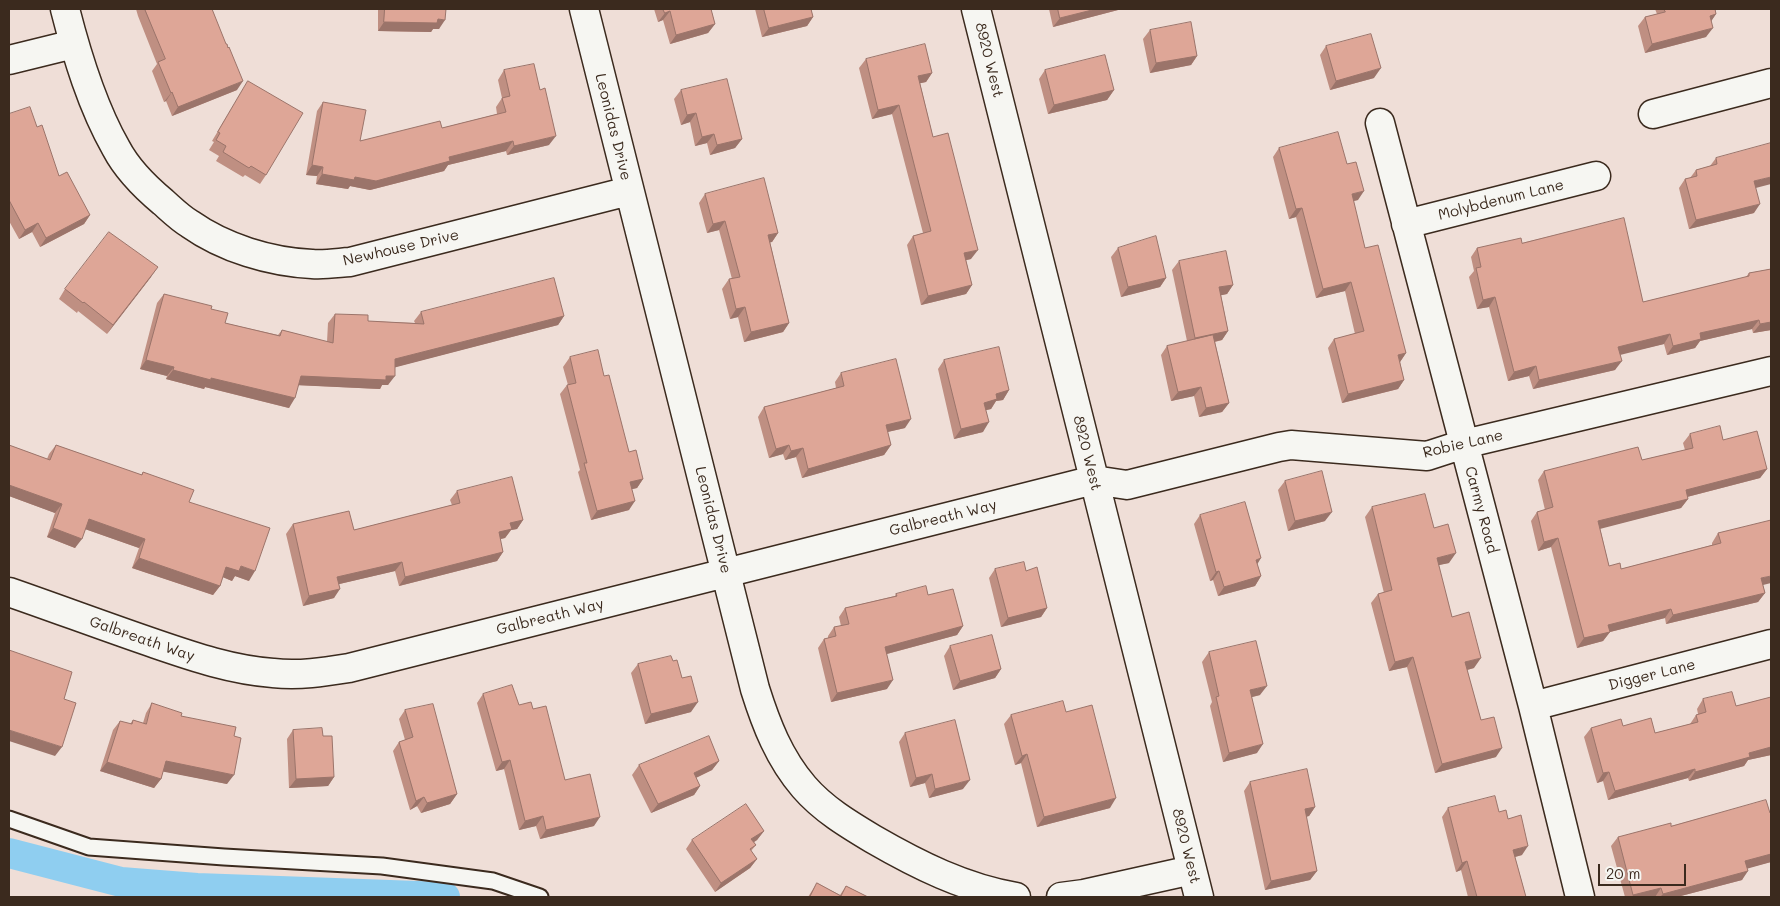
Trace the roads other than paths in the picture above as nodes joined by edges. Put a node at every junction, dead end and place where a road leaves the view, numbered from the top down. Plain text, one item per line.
1 (65, 9) edge
2 (584, 9) edge
3 (976, 9) edge
4 (74, 44) junction
5 (9, 60) edge
6 (1771, 83) edge
7 (1653, 114) dead end
8 (1380, 123) dead end
9 (1596, 176) dead end
10 (629, 191) junction
11 (1406, 224) junction
12 (1771, 371) edge
13 (1464, 444) junction
14 (1094, 480) junction
15 (726, 573) junction
16 (9, 592) edge
17 (1771, 644) edge
18 (1533, 706) junction
19 (9, 819) edge
20 (1192, 870) junction
21 (540, 897) edge
22 (1016, 897) edge
23 (1061, 897) edge
24 (1198, 897) edge
25 (1580, 897) edge

1 - 4 street, Newhouse Drive
2 - 10 street, Leonidas Drive
3 - 14 street, 8920 West
4 - 5 street
4 - 10 street, Newhouse Drive
6 - 7 street
8 - 11 street, Carmy Road
9 - 11 street, Molybdenum Lane
10 - 15 street, Leonidas Drive
11 - 13 street, Carmy Road
12 - 13 street, Robie Lane
13 - 14 street, Robie Lane
13 - 18 street, Carmy Road
14 - 15 street, Galbreath Way
14 - 20 street, 8920 West
15 - 16 street, Galbreath Way
15 - 22 street, Leonidas Drive
17 - 18 street, Digger Lane
18 - 25 street, Carmy Road
19 - 21 lane
20 - 23 street
20 - 24 street, 8920 West

